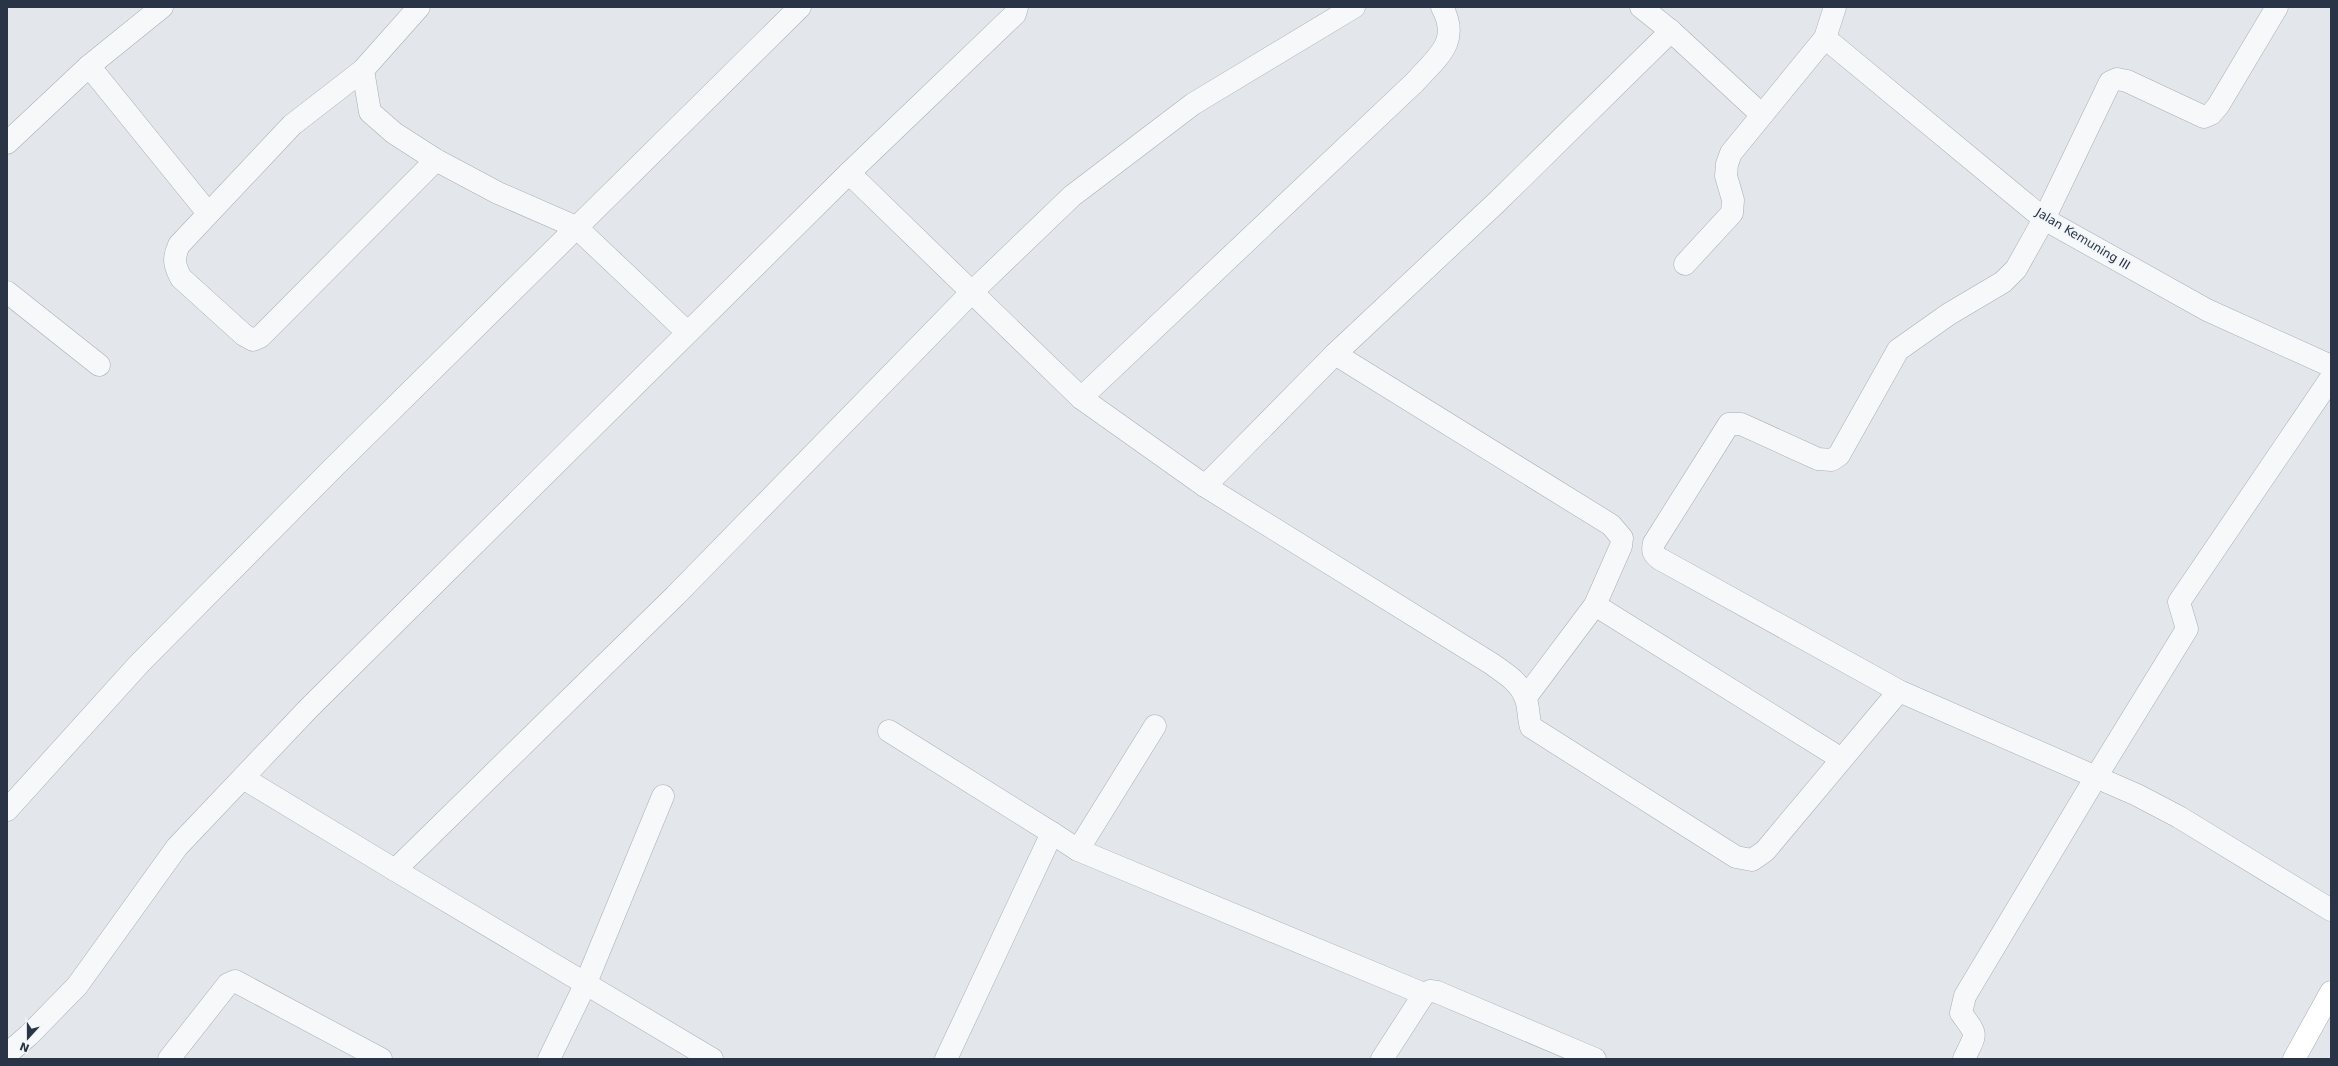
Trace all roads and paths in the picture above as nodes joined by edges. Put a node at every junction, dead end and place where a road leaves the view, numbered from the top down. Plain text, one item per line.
1 (162, 7) edge
2 (419, 7) edge
3 (800, 7) edge
4 (1017, 7) edge
5 (1354, 7) edge
6 (1442, 7) edge
7 (1641, 7) edge
8 (1835, 7) edge
9 (2277, 7) edge
10 (1671, 31) junction
11 (1826, 38) junction
12 (89, 66) junction
13 (363, 70) junction
14 (1762, 115) junction
15 (7, 143) edge
16 (436, 160) junction
17 (849, 173) junction
18 (208, 213) junction
19 (2044, 218) junction
20 (576, 226) junction
21 (1685, 264) dead end
22 (7, 292) edge
23 (972, 292) junction
24 (687, 332) junction
25 (1336, 354) junction
26 (99, 365) dead end
27 (2331, 366) edge
28 (2331, 378) edge
29 (1081, 398) junction
30 (1205, 486) junction
31 (1595, 605) junction
32 (1899, 691) junction
33 (1526, 697) junction
34 (1155, 726) dead end
35 (889, 731) dead end
36 (1832, 753) dead end
37 (2096, 777) junction
38 (243, 778) junction
39 (663, 796) dead end
40 (7, 810) edge
41 (1052, 833) junction
42 (1078, 850) junction
43 (395, 870) junction
44 (2331, 910) edge
45 (585, 984) junction
46 (2331, 992) edge
47 (1424, 994) junction
48 (7, 1054) edge
49 (169, 1059) edge
50 (381, 1059) edge
51 (549, 1059) edge
52 (712, 1059) edge
53 (946, 1059) edge
54 (1382, 1059) edge
55 (1595, 1059) edge
56 (1964, 1059) edge
57 (2294, 1059) edge

1 - 12 street
2 - 13 street
3 - 20 street
4 - 17 street
5 - 23 street
6 - 29 street
7 - 10 street
8 - 11 street
9 - 19 street
10 - 14 street
10 - 25 street
11 - 14 street
11 - 19 street, Jalan Kemuning III
12 - 15 street
12 - 18 street
13 - 16 street
13 - 18 street
14 - 21 street
16 - 18 street
16 - 20 street
17 - 23 street
17 - 24 street
19 - 27 street, Jalan Kemuning III
19 - 32 street
20 - 24 street
20 - 40 street
22 - 26 street
23 - 29 street
23 - 43 street
24 - 38 street
25 - 30 street
25 - 31 street
28 - 37 street
29 - 30 street
30 - 33 street
31 - 33 street
31 - 36 street
32 - 33 street
32 - 37 street
34 - 42 street
35 - 41 street
37 - 44 street
37 - 56 street
38 - 43 street
38 - 48 street
39 - 45 street
41 - 42 street
41 - 53 street
42 - 47 street
43 - 45 street
45 - 51 street
45 - 52 street
46 - 57 main road
47 - 54 street
47 - 55 street
49 - 50 street

